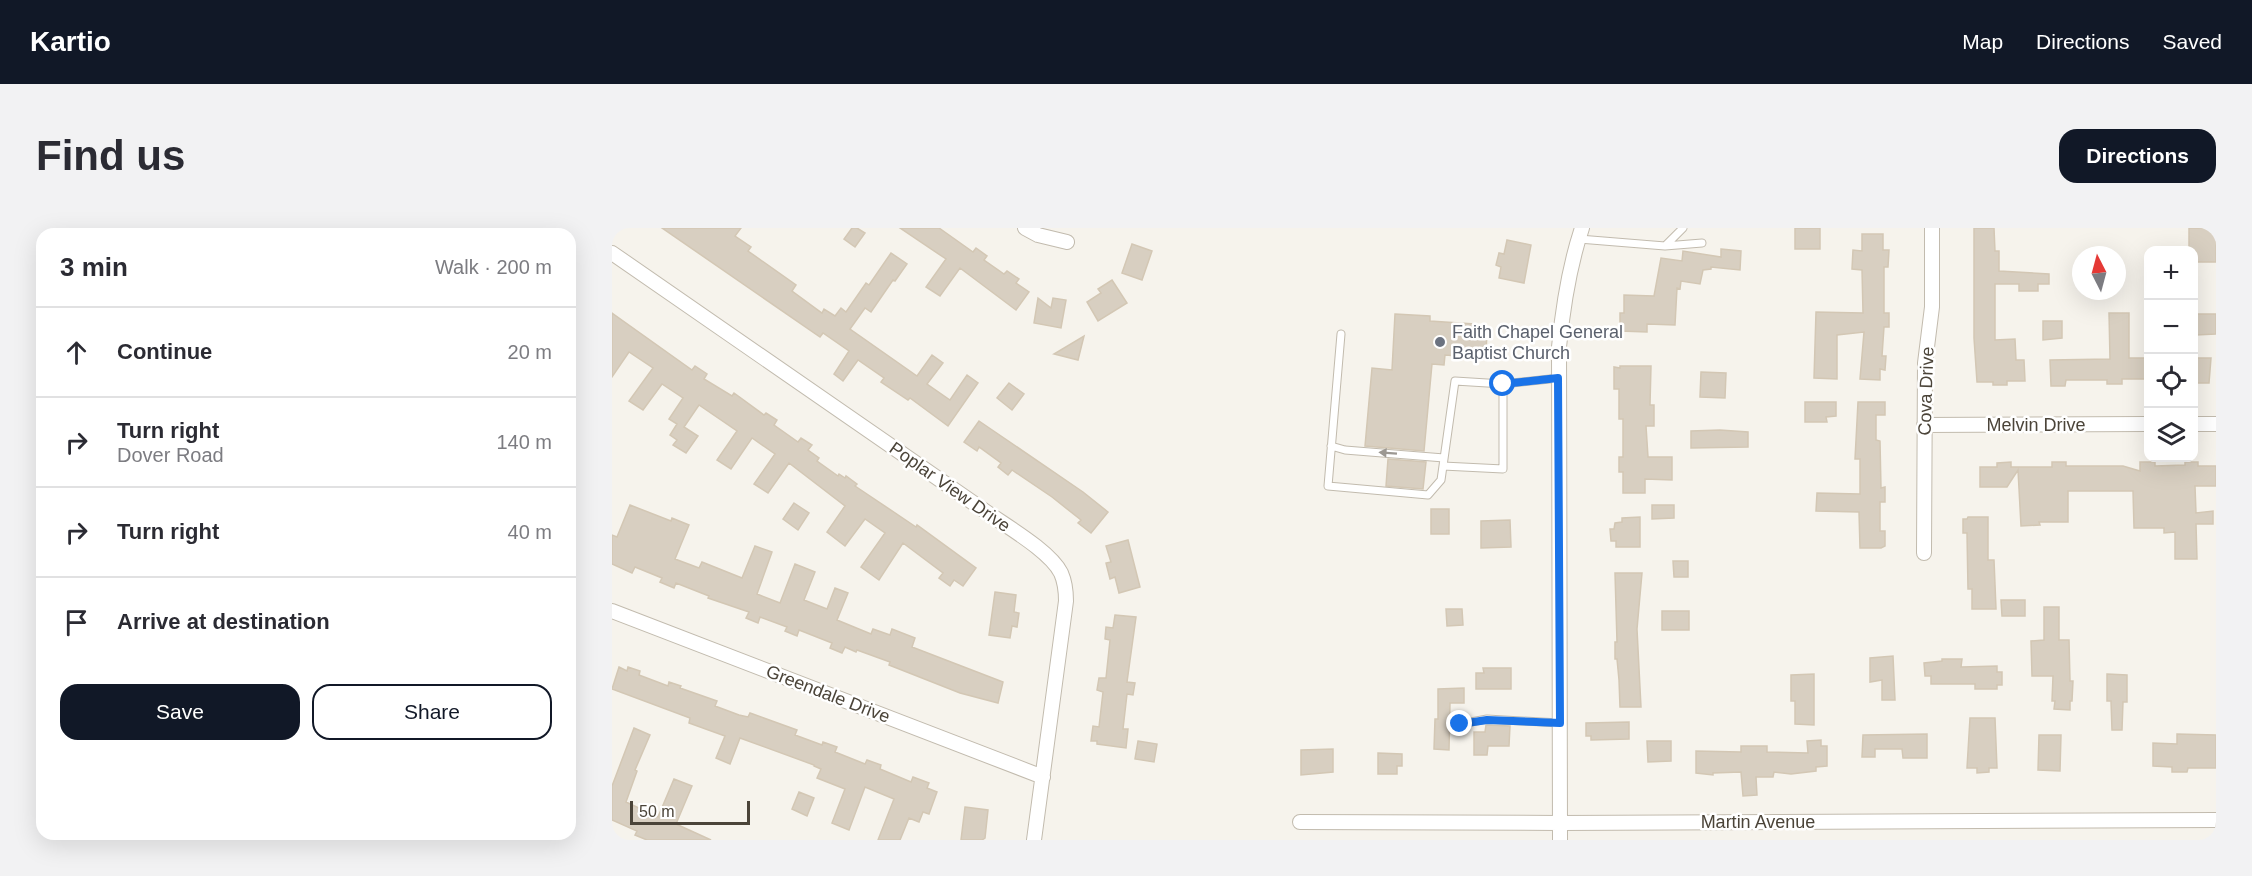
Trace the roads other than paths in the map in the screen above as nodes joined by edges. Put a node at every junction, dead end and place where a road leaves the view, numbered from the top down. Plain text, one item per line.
1 (1025, 228) edge
2 (1683, 228) edge
3 (1932, 228) edge
4 (1580, 233) edge
5 (1067, 242) dead end
6 (1702, 243) dead end
7 (1665, 246) junction
8 (612, 253) edge
9 (1341, 334) dead end
10 (1558, 378) junction
11 (1503, 384) junction
12 (2144, 424) edge
13 (2198, 424) edge
14 (2216, 424) edge
15 (1924, 425) junction
16 (1331, 446) junction
17 (1444, 462) junction
18 (1924, 553) dead end
19 (612, 611) edge
20 (1560, 723) junction
21 (1460, 724) dead end
22 (1043, 777) junction
23 (2216, 820) edge
24 (1300, 822) dead end
25 (1560, 823) junction
26 (1034, 840) edge
27 (1560, 840) edge

1 - 5 street
2 - 7 lane
3 - 15 street, Cova Drive
4 - 7 lane
4 - 10 street
6 - 7 lane
8 - 22 street, Poplar View Drive
9 - 16 lane
10 - 11 lane
10 - 20 street
11 - 17 lane
11 - 17 lane
12 - 15 street, Melvin Drive
13 - 14 street
15 - 18 street, Cova Drive
17 -> 16 lane
16 - 17 lane
19 - 22 street, Greendale Drive
20 - 21 lane
20 - 25 street
22 - 26 street, Poplar View Drive
23 - 25 street, Martin Avenue
24 - 25 street, Martin Avenue
25 - 27 street

